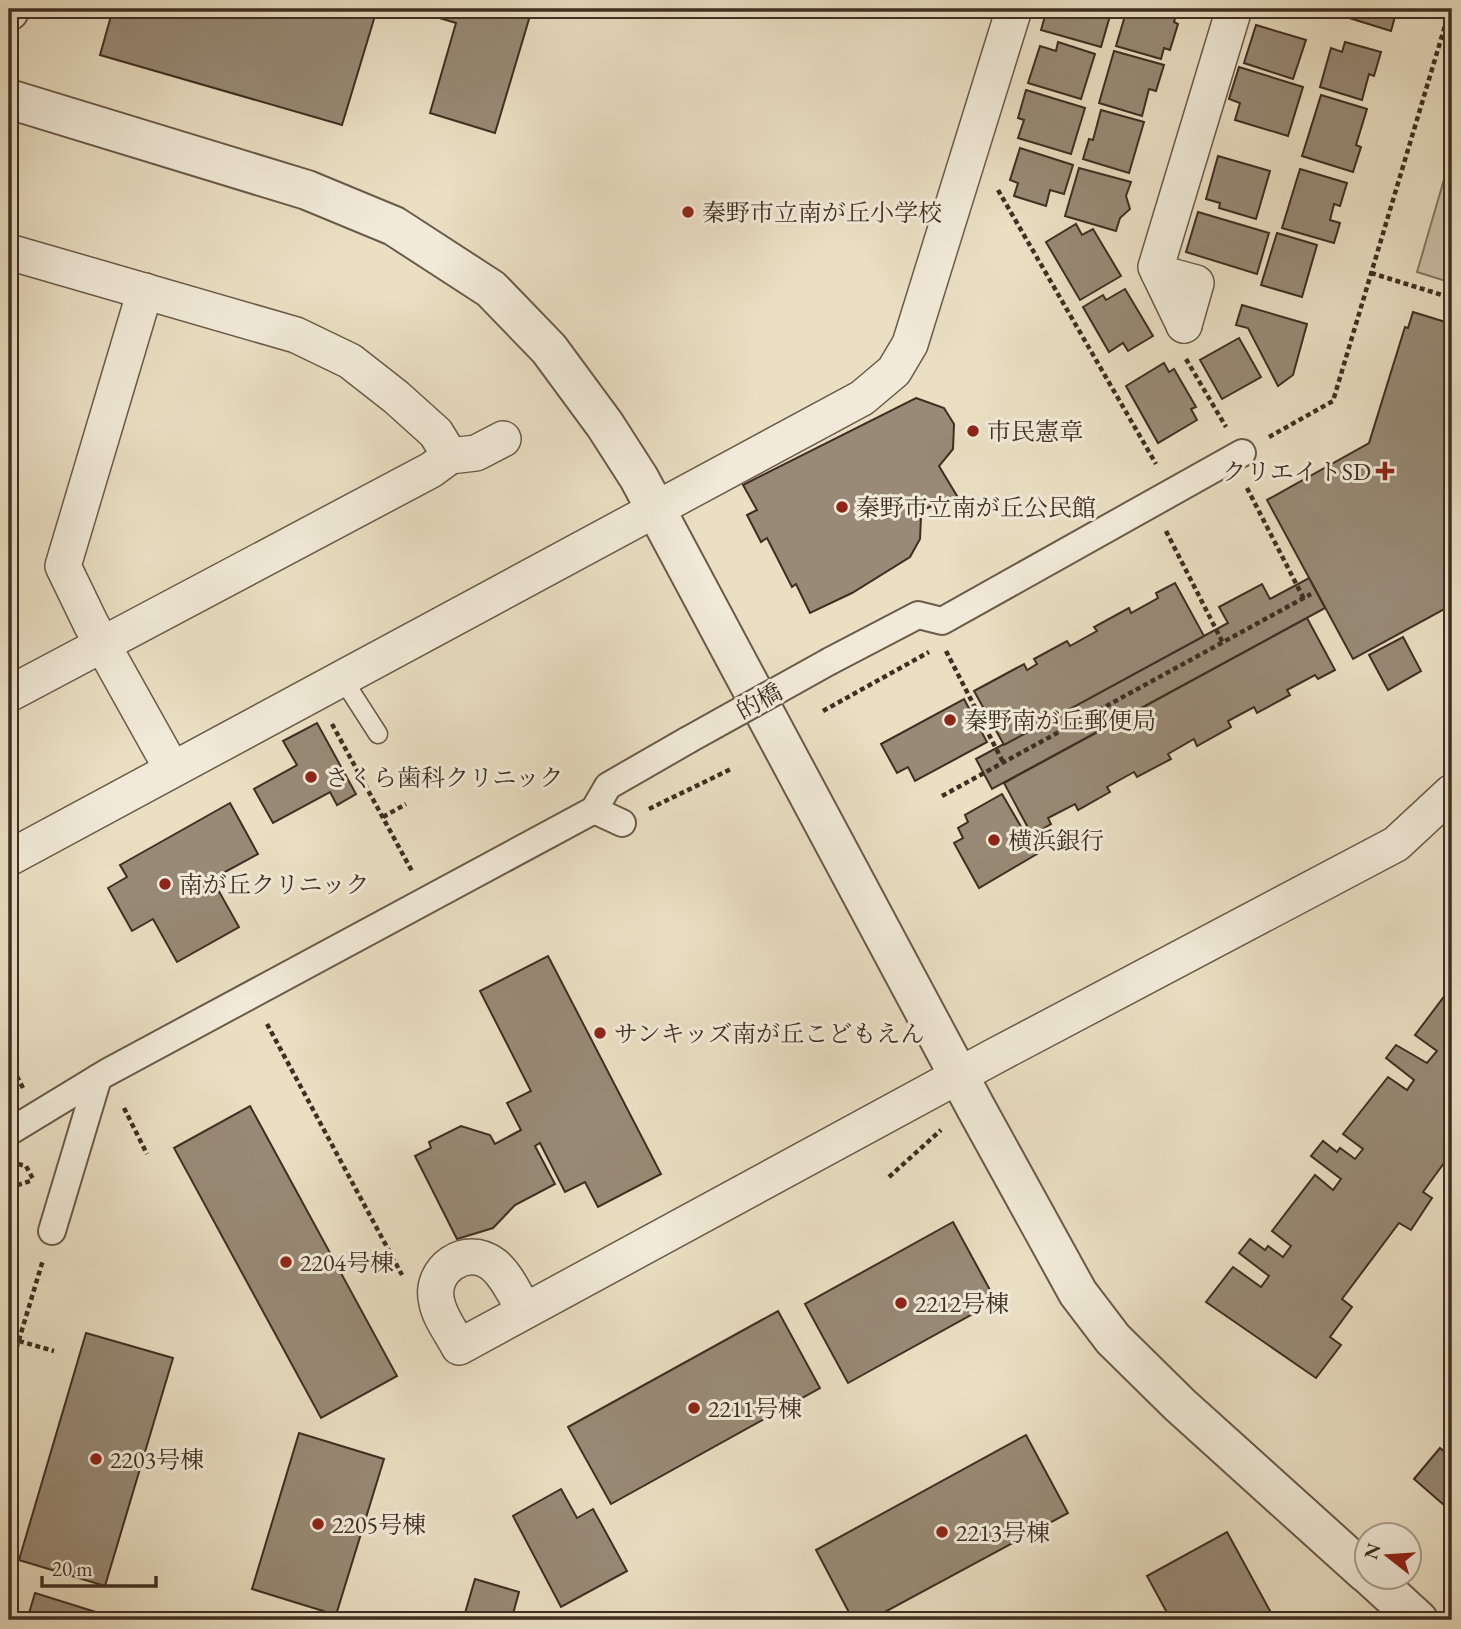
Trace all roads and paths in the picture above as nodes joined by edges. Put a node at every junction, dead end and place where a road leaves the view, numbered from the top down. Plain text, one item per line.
1 (1014, 9) edge
2 (1234, 9) edge
3 (1450, 9) edge
4 (9, 99) edge
5 (993, 182) dead end
6 (9, 252) edge
7 (1371, 273) junction
8 (145, 291) junction
9 (1452, 298) edge
10 (1184, 325) joint
11 (503, 439) dead end
12 (450, 456) junction
13 (1237, 456) junction
14 (1162, 498) junction
15 (656, 510) junction
16 (1311, 594) dead end
17 (1304, 599) junction
18 (1223, 643) junction
19 (103, 646) junction
20 (930, 652) dead end
21 (950, 659) dead end
22 (342, 678) junction
23 (9, 694) edge
24 (326, 711) dead end
25 (823, 711) dead end
26 (378, 734) dead end
27 (1003, 762) junction
28 (733, 768) dead end
29 (172, 769) junction
30 (1452, 792) edge
31 (942, 796) dead end
32 (406, 804) dead end
33 (594, 810) junction
34 (383, 817) junction
35 (622, 822) joint
36 (9, 857) edge
37 (428, 900) junction
38 (251, 995) junction
39 (960, 1075) junction
40 (102, 1076) junction
41 (949, 1122) dead end
42 (9, 1132) edge
43 (147, 1154) dead end
44 (890, 1177) dead end
45 (33, 1180) dead end
46 (9, 1188) edge
47 (52, 1231) joint
48 (403, 1276) dead end
49 (524, 1310) dead end
50 (19, 1341) junction
51 (54, 1351) dead end
52 (9, 1373) edge
53 (1352, 1561) edge
54 (1385, 1590) edge
55 (1418, 1620) edge

1 - 15 street
2 - 10 street
3 - 7 path
4 - 15 street
5 - 14 path
6 - 8 street
7 - 9 path
7 - 13 path
8 - 12 street
8 - 19 street
10 - 13 path
11 - 12 street
12 - 19 street
13 - 14 street, 的橋
13 - 17 path
14 - 18 path
14 - 33 street, 的橋, bridge
15 - 22 street
15 - 39 street
16 - 17 path
17 - 18 path
18 - 27 path
19 - 23 street
19 - 29 street
20 - 25 path
21 - 27 path
22 - 26 lane
22 - 29 street
24 - 34 path
27 - 31 path
28 - 35 path
29 - 36 street
30 - 39 street
32 - 34 path
33 - 35 street
33 - 37 street
34 - 37 path
37 - 38 street
38 - 40 street
38 - 48 path
39 - 49 street
39 - 53 street
40 - 42 street
40 - 43 path
40 - 47 street
41 - 44 path
45 - 46 path
47 - 50 path
50 - 51 path
50 - 52 path
54 - 55 street

